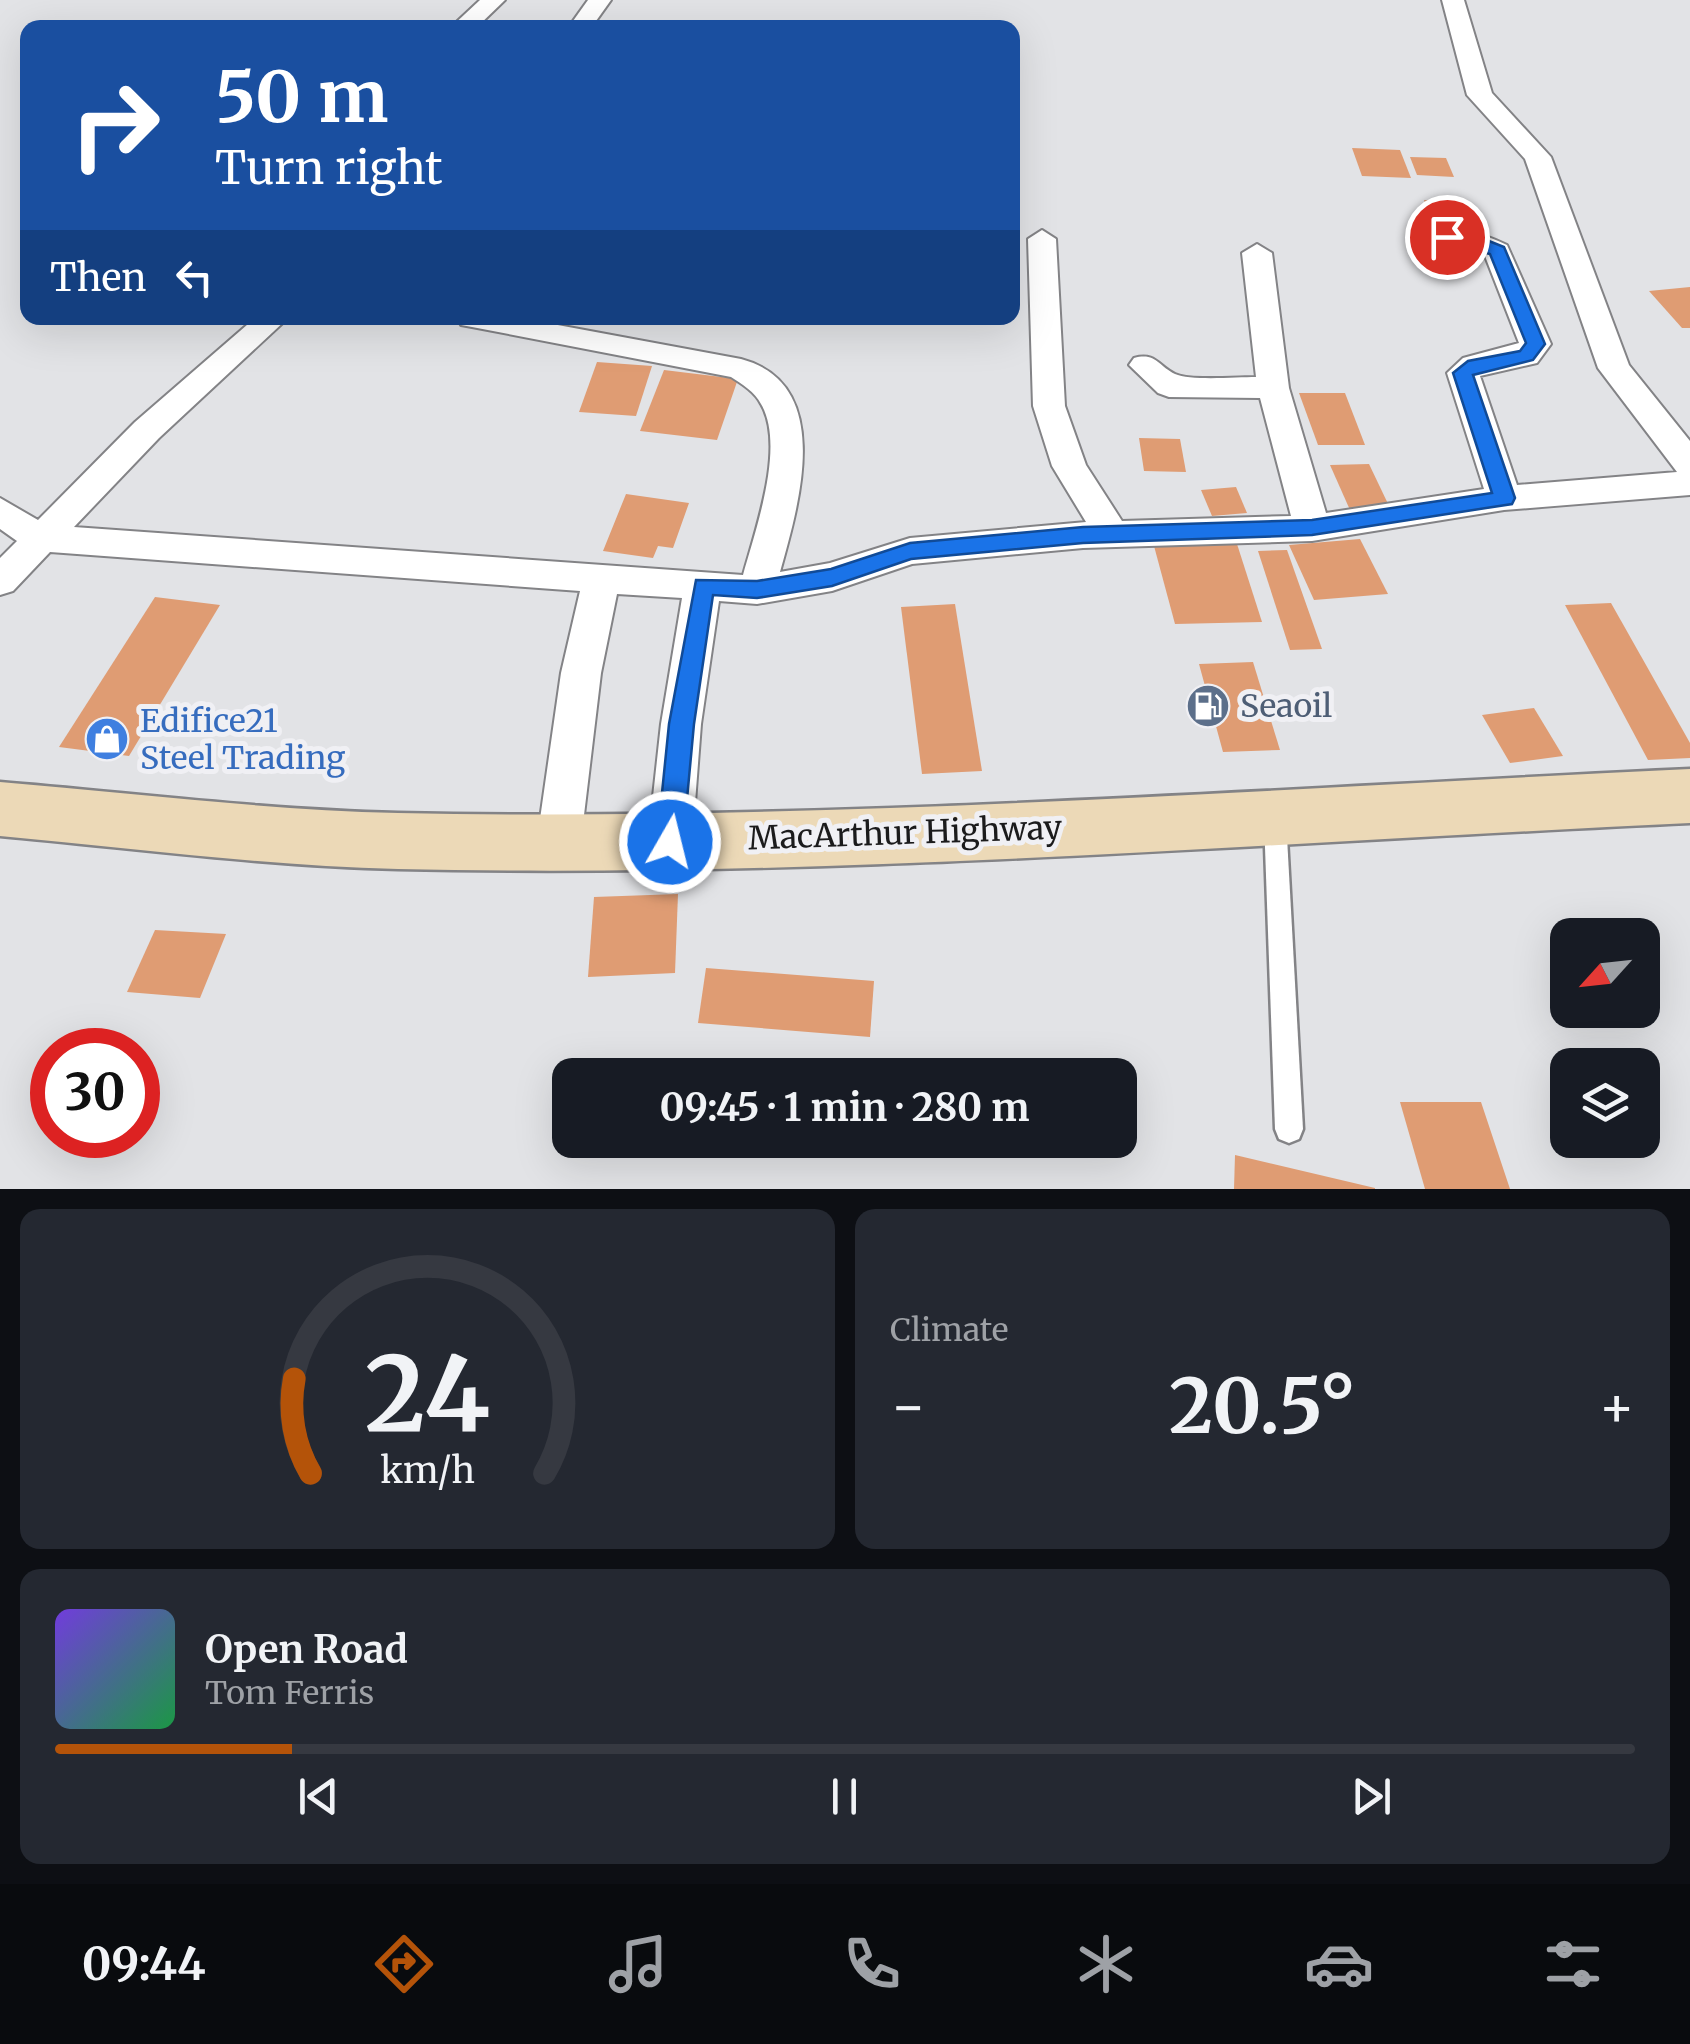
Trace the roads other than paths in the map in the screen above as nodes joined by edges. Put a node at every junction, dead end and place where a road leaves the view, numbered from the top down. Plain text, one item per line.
1 (494, 0) edge
2 (1453, 0) edge
3 (470, 20) edge
4 (1422, 234) dead end
5 (1042, 239) dead end
6 (1257, 253) dead end
7 (265, 325) edge
8 (510, 325) edge
9 (1145, 365) dead end
10 (1274, 388) junction
11 (1690, 464) edge
12 (1690, 483) edge
13 (1504, 498) junction
14 (0, 511) edge
15 (1312, 528) junction
16 (1112, 534) junction
17 (40, 538) junction
18 (601, 579) junction
19 (0, 581) edge
20 (704, 586) junction
21 (757, 590) junction
22 (1690, 796) edge
23 (0, 809) edge
24 (1275, 816) junction
25 (559, 840) junction
26 (670, 842) junction
27 (1289, 1128) dead end

1 - 3 street
2 - 11 street
4 - 13 street
5 - 16 street
6 - 10 street
7 - 17 street
8 - 21 street
9 - 10 street
10 - 15 street
12 - 13 street
13 - 15 street
14 - 17 street
15 - 16 street
16 - 21 street
17 - 18 street
17 - 19 street
18 - 20 street
18 - 25 street
20 - 21 street
20 - 26 street
22 - 24 main road, MacArthur Highway
23 - 25 main road, MacArthur Highway
24 - 26 main road, MacArthur Highway
24 - 27 lane
25 - 26 main road, MacArthur Highway

